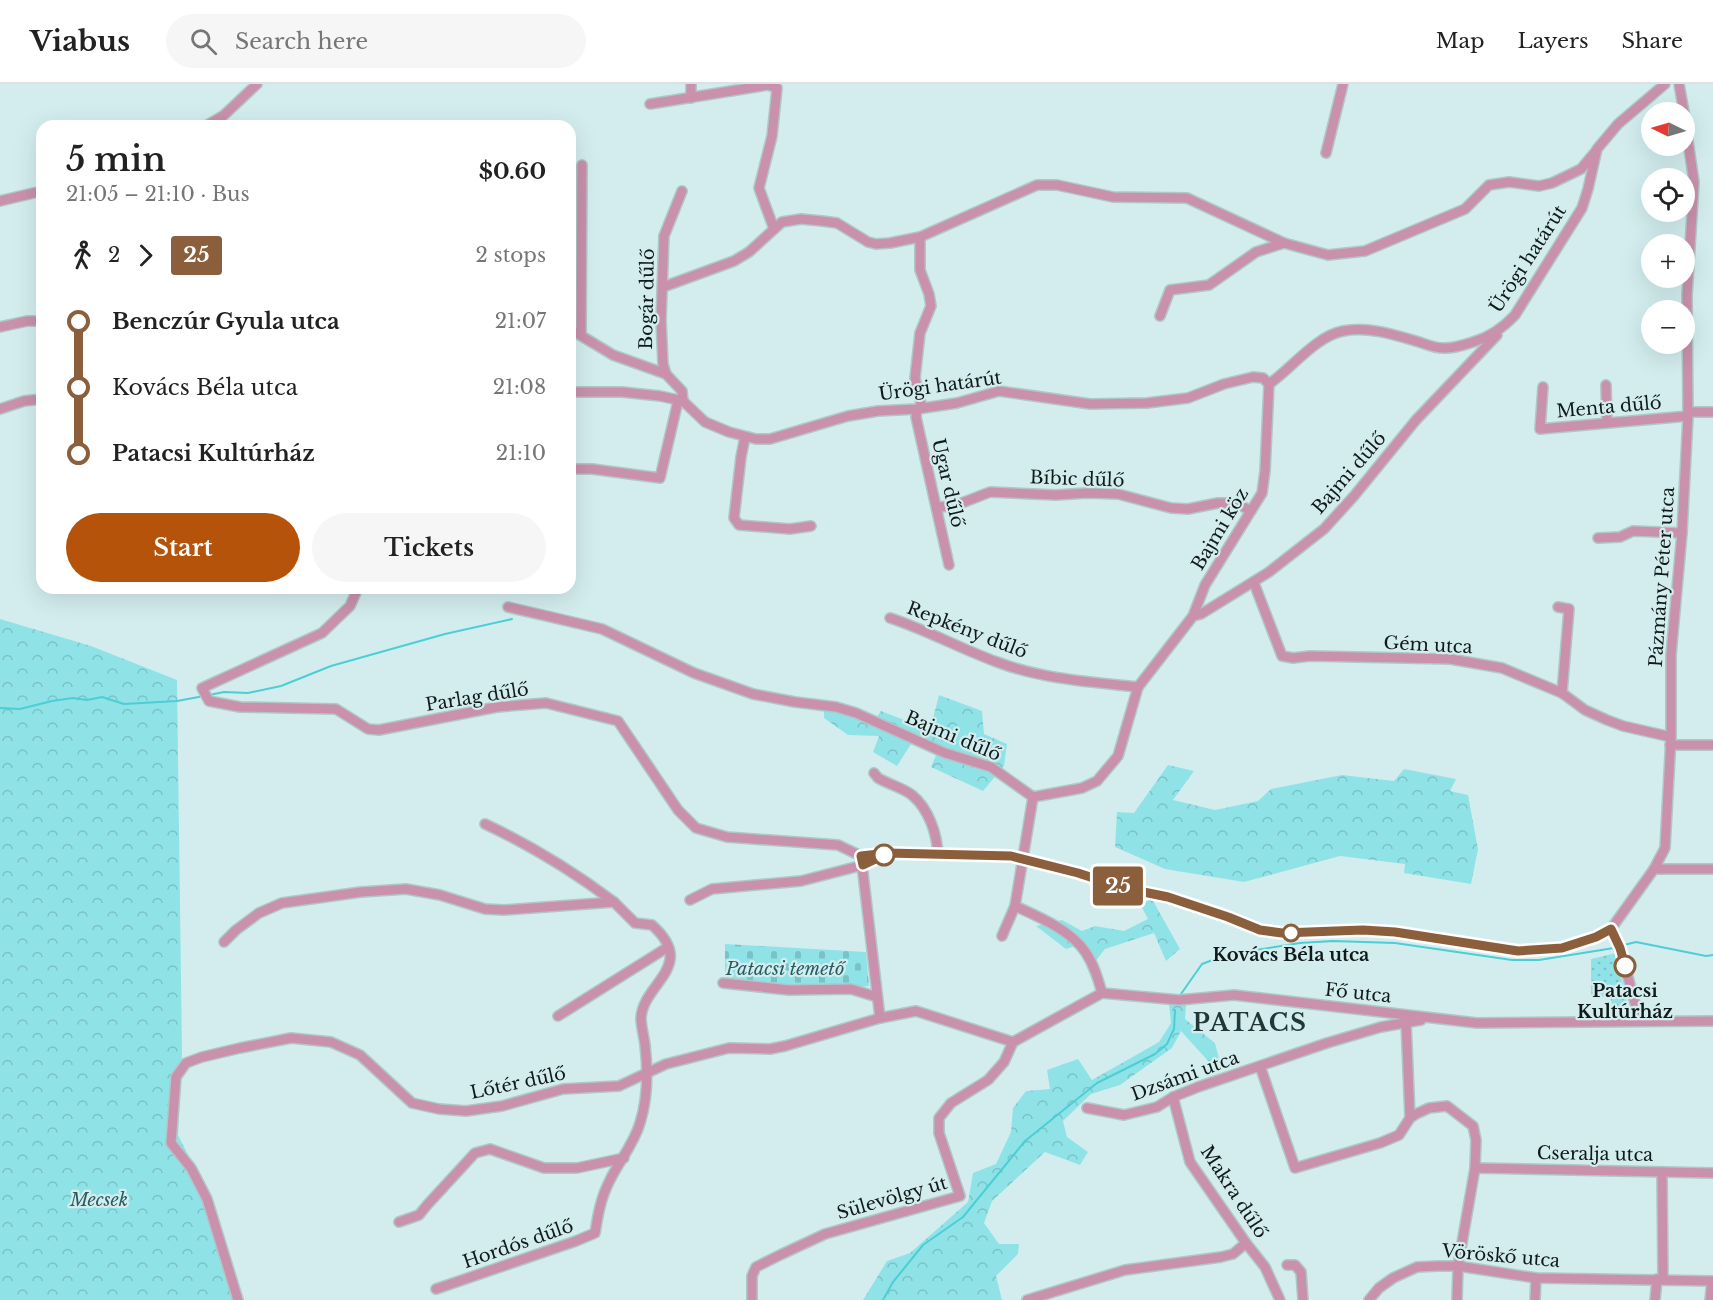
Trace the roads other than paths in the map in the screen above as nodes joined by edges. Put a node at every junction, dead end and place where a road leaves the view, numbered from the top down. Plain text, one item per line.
1 (257, 84) edge
2 (691, 84) edge
3 (1343, 84) edge
4 (1665, 84) edge
5 (1680, 84) edge
6 (691, 98) junction
7 (1682, 102) edge
8 (650, 104) dead end
9 (216, 120) edge
10 (1597, 149) junction
11 (1326, 153) dead end
12 (1690, 156) edge
13 (582, 165) dead end
14 (682, 191) dead end
15 (36, 193) edge
16 (0, 201) edge
17 (774, 229) junction
18 (920, 237) junction
19 (1284, 243) junction
20 (663, 287) junction
21 (1160, 316) dead end
22 (36, 321) edge
23 (1505, 326) junction
24 (0, 327) edge
25 (576, 332) edge
26 (581, 334) junction
27 (666, 374) junction
28 (1269, 384) junction
29 (1606, 385) dead end
30 (1543, 387) dead end
31 (576, 393) edge
32 (36, 400) edge
33 (680, 401) junction
34 (919, 408) junction
35 (0, 409) edge
36 (1713, 412) edge
37 (1688, 414) junction
38 (1607, 423) junction
39 (746, 437) junction
40 (576, 469) edge
41 (937, 507) junction
42 (1251, 511) junction
43 (811, 526) dead end
44 (1682, 533) junction
45 (1598, 538) dead end
46 (949, 565) dead end
47 (1254, 583) junction
48 (355, 594) edge
49 (508, 607) dead end
50 (1558, 607) dead end
51 (1193, 616) junction
52 (890, 618) dead end
53 (1138, 687) junction
54 (1562, 693) junction
55 (1670, 741) junction
56 (1713, 745) edge
57 (874, 773) dead end
58 (1033, 796) junction
59 (485, 824) dead end
60 (938, 855) junction
61 (860, 857) junction
62 (1024, 859) junction
63 (1654, 869) junction
64 (1713, 869) edge
65 (690, 900) dead end
66 (614, 902) junction
67 (1015, 906) junction
68 (1611, 929) junction
69 (1002, 936) dead end
70 (224, 942) dead end
71 (668, 947) junction
72 (723, 982) dead end
73 (1102, 993) junction
74 (877, 997) junction
75 (558, 1016) dead end
76 (1432, 1017) junction
77 (880, 1018) junction
78 (1640, 1021) junction
79 (1713, 1021) edge
80 (1406, 1022) junction
81 (1013, 1042) junction
82 (1260, 1066) junction
83 (647, 1072) junction
84 (1173, 1097) junction
85 (1087, 1108) dead end
86 (1410, 1118) junction
87 (624, 1158) junction
88 (1475, 1168) junction
89 (1662, 1172) junction
90 (1713, 1173) edge
91 (399, 1222) dead end
92 (1246, 1244) junction
93 (1287, 1265) dead end
94 (1458, 1266) junction
95 (1536, 1278) junction
96 (1660, 1279) junction
97 (1713, 1281) edge
98 (436, 1290) dead end
99 (238, 1300) edge
100 (752, 1300) edge
101 (1027, 1300) edge
102 (1280, 1300) edge
103 (1303, 1300) edge
104 (1369, 1300) edge
105 (1458, 1300) edge
106 (1535, 1300) edge
107 (1655, 1300) edge
108 (1710, 1300) edge

1 - 9 street
2 - 6 street
3 - 11 street
4 - 10 street, Ürögi határút
5 - 7 street, Pázmány Péter utca
6 - 8 street
6 - 17 street
10 - 19 street
10 - 23 street, Ürögi határút
12 - 37 street, Pázmány Péter utca
13 - 26 street
14 - 20 street, Bogár dűlő
15 - 16 street
17 - 18 street
17 - 20 street
18 - 19 street
18 - 34 street, Ugar dűlő
19 - 21 street
20 - 27 street, Bogár dűlő
22 - 24 street
23 - 28 street, Ürögi határút
23 - 47 street, Bajmi dűlő
25 - 26 street
26 - 27 street
27 - 33 street, Ürögi határút
28 - 34 street, Ürögi határút
28 - 42 street, Bajmi köz
29 - 38 street
30 - 38 street, Menta dűlő
31 - 33 street
32 - 35 street
33 - 39 street, Ürögi határút
33 - 40 street
34 - 39 street, Ürögi határút
34 - 41 street, Ugar dűlő
36 - 37 street, Menta dűlő
37 - 38 street, Menta dűlő
37 - 44 street, Pázmány Péter utca
39 - 43 street
41 - 42 street, Bíbic dűlő
41 - 46 street, Ugar dűlő
42 - 51 street, Bajmi köz
44 - 45 street
44 - 55 street, Pázmány Péter utca
47 - 51 street, Bajmi dűlő
47 - 54 street, Gém utca
48 - 61 street, Parlag dűlő
49 - 58 street, Bajmi dűlő
50 - 54 street
51 - 53 street, Bajmi dűlő
52 - 53 street, Repkény dűlő
53 - 58 street, Bajmi dűlő
54 - 55 street, Gém utca
55 - 56 street, Gém utca
55 - 63 street, Pázmány Péter utca
57 - 60 street
58 - 62 street
59 - 66 street
60 - 61 street
60 - 62 street
61 - 65 street
61 - 74 street
62 - 67 street
62 - 68 street
63 - 64 street
63 - 68 street, Pázmány Péter utca
66 - 70 street
66 - 71 street
67 - 69 street
67 - 73 street
68 - 78 street
71 - 75 street
71 - 83 street, Hordós dűlő
72 - 74 street
73 - 76 street, Fő utca
73 - 81 street
74 - 77 street
76 - 78 street, Fő utca
76 - 80 street, Dzsámi utca
77 - 81 street, Lőtér dűlő
77 - 83 street, Lőtér dűlő
78 - 79 street, Fő utca
80 - 82 street, Dzsámi utca
80 - 86 street
81 - 100 street, Sülevölgy út
82 - 84 street, Dzsámi utca
82 - 86 street
83 - 87 street, Hordós dűlő
83 - 99 street, Lőtér dűlő
84 - 85 street, Dzsámi utca
84 - 92 street, Makra dűlő
86 - 88 street
87 - 91 street
87 - 98 street, Hordós dűlő
88 - 89 street, Cseralja utca
88 - 94 street
89 - 90 street, Cseralja utca
89 - 96 street
92 - 101 street
92 - 102 street, Makra dűlő
93 - 103 street
94 - 95 street, Vöröskő utca
94 - 104 street, Vöröskő utca
94 - 105 street
95 - 96 street, Vöröskő utca
95 - 106 street
96 - 97 street, Vöröskő utca
96 - 107 street
97 - 108 street

